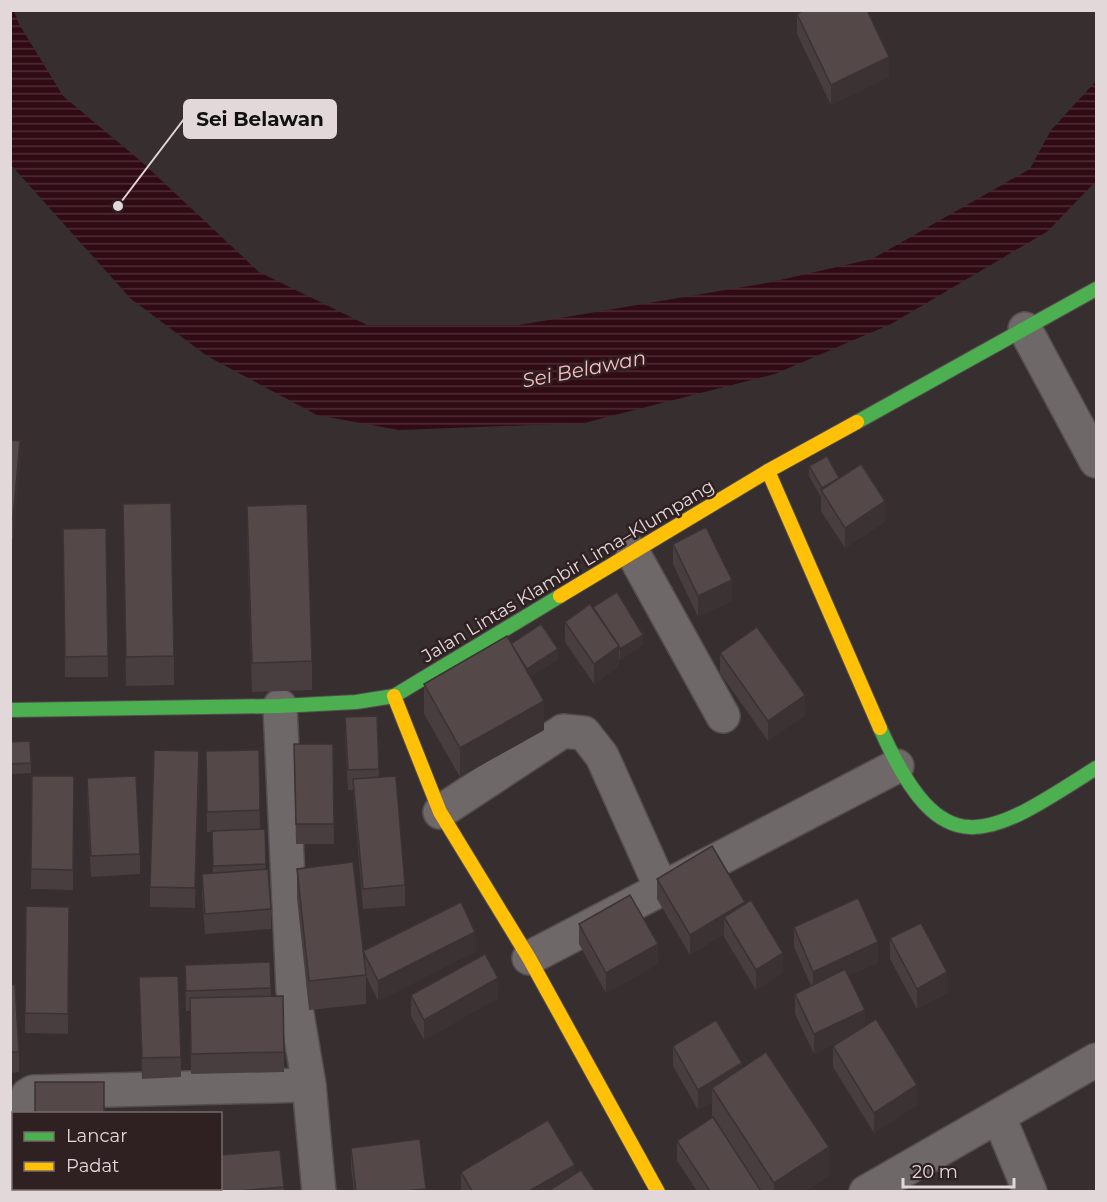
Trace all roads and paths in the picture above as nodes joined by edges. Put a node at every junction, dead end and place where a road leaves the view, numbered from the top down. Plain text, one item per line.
1 (1096, 289) edge
2 (1025, 329) junction
3 (1096, 461) edge
4 (768, 471) junction
5 (633, 552) junction
6 (394, 696) junction
7 (280, 706) junction
8 (10, 710) edge
9 (723, 716) dead end
10 (897, 766) junction
11 (1096, 768) edge
12 (440, 812) junction
13 (662, 890) junction
14 (529, 958) junction
15 (1096, 1060) edge
16 (309, 1085) junction
17 (25, 1112) edge
18 (999, 1117) junction
19 (319, 1191) edge
20 (658, 1191) edge
21 (866, 1191) edge
22 (1030, 1191) edge

1 - 2 main road, Jalan Lintas Klambir Lima–Klumpang
2 - 3 street
2 - 4 main road, Jalan Lintas Klambir Lima–Klumpang
4 - 5 main road, Jalan Lintas Klambir Lima–Klumpang
4 - 10 main road
5 - 6 main road, Jalan Lintas Klambir Lima–Klumpang
5 - 9 street
6 - 7 main road, Jalan Lintas Klambir Lima–Klumpang
6 - 12 main road
7 - 8 main road, Jalan Lintas Klambir Lima–Klumpang
7 - 16 street
10 - 11 main road
10 - 13 street
12 - 13 street
12 - 14 main road
13 - 14 street
14 - 20 main road
15 - 18 street
16 - 17 street
16 - 19 street
18 - 21 street
18 - 22 street

